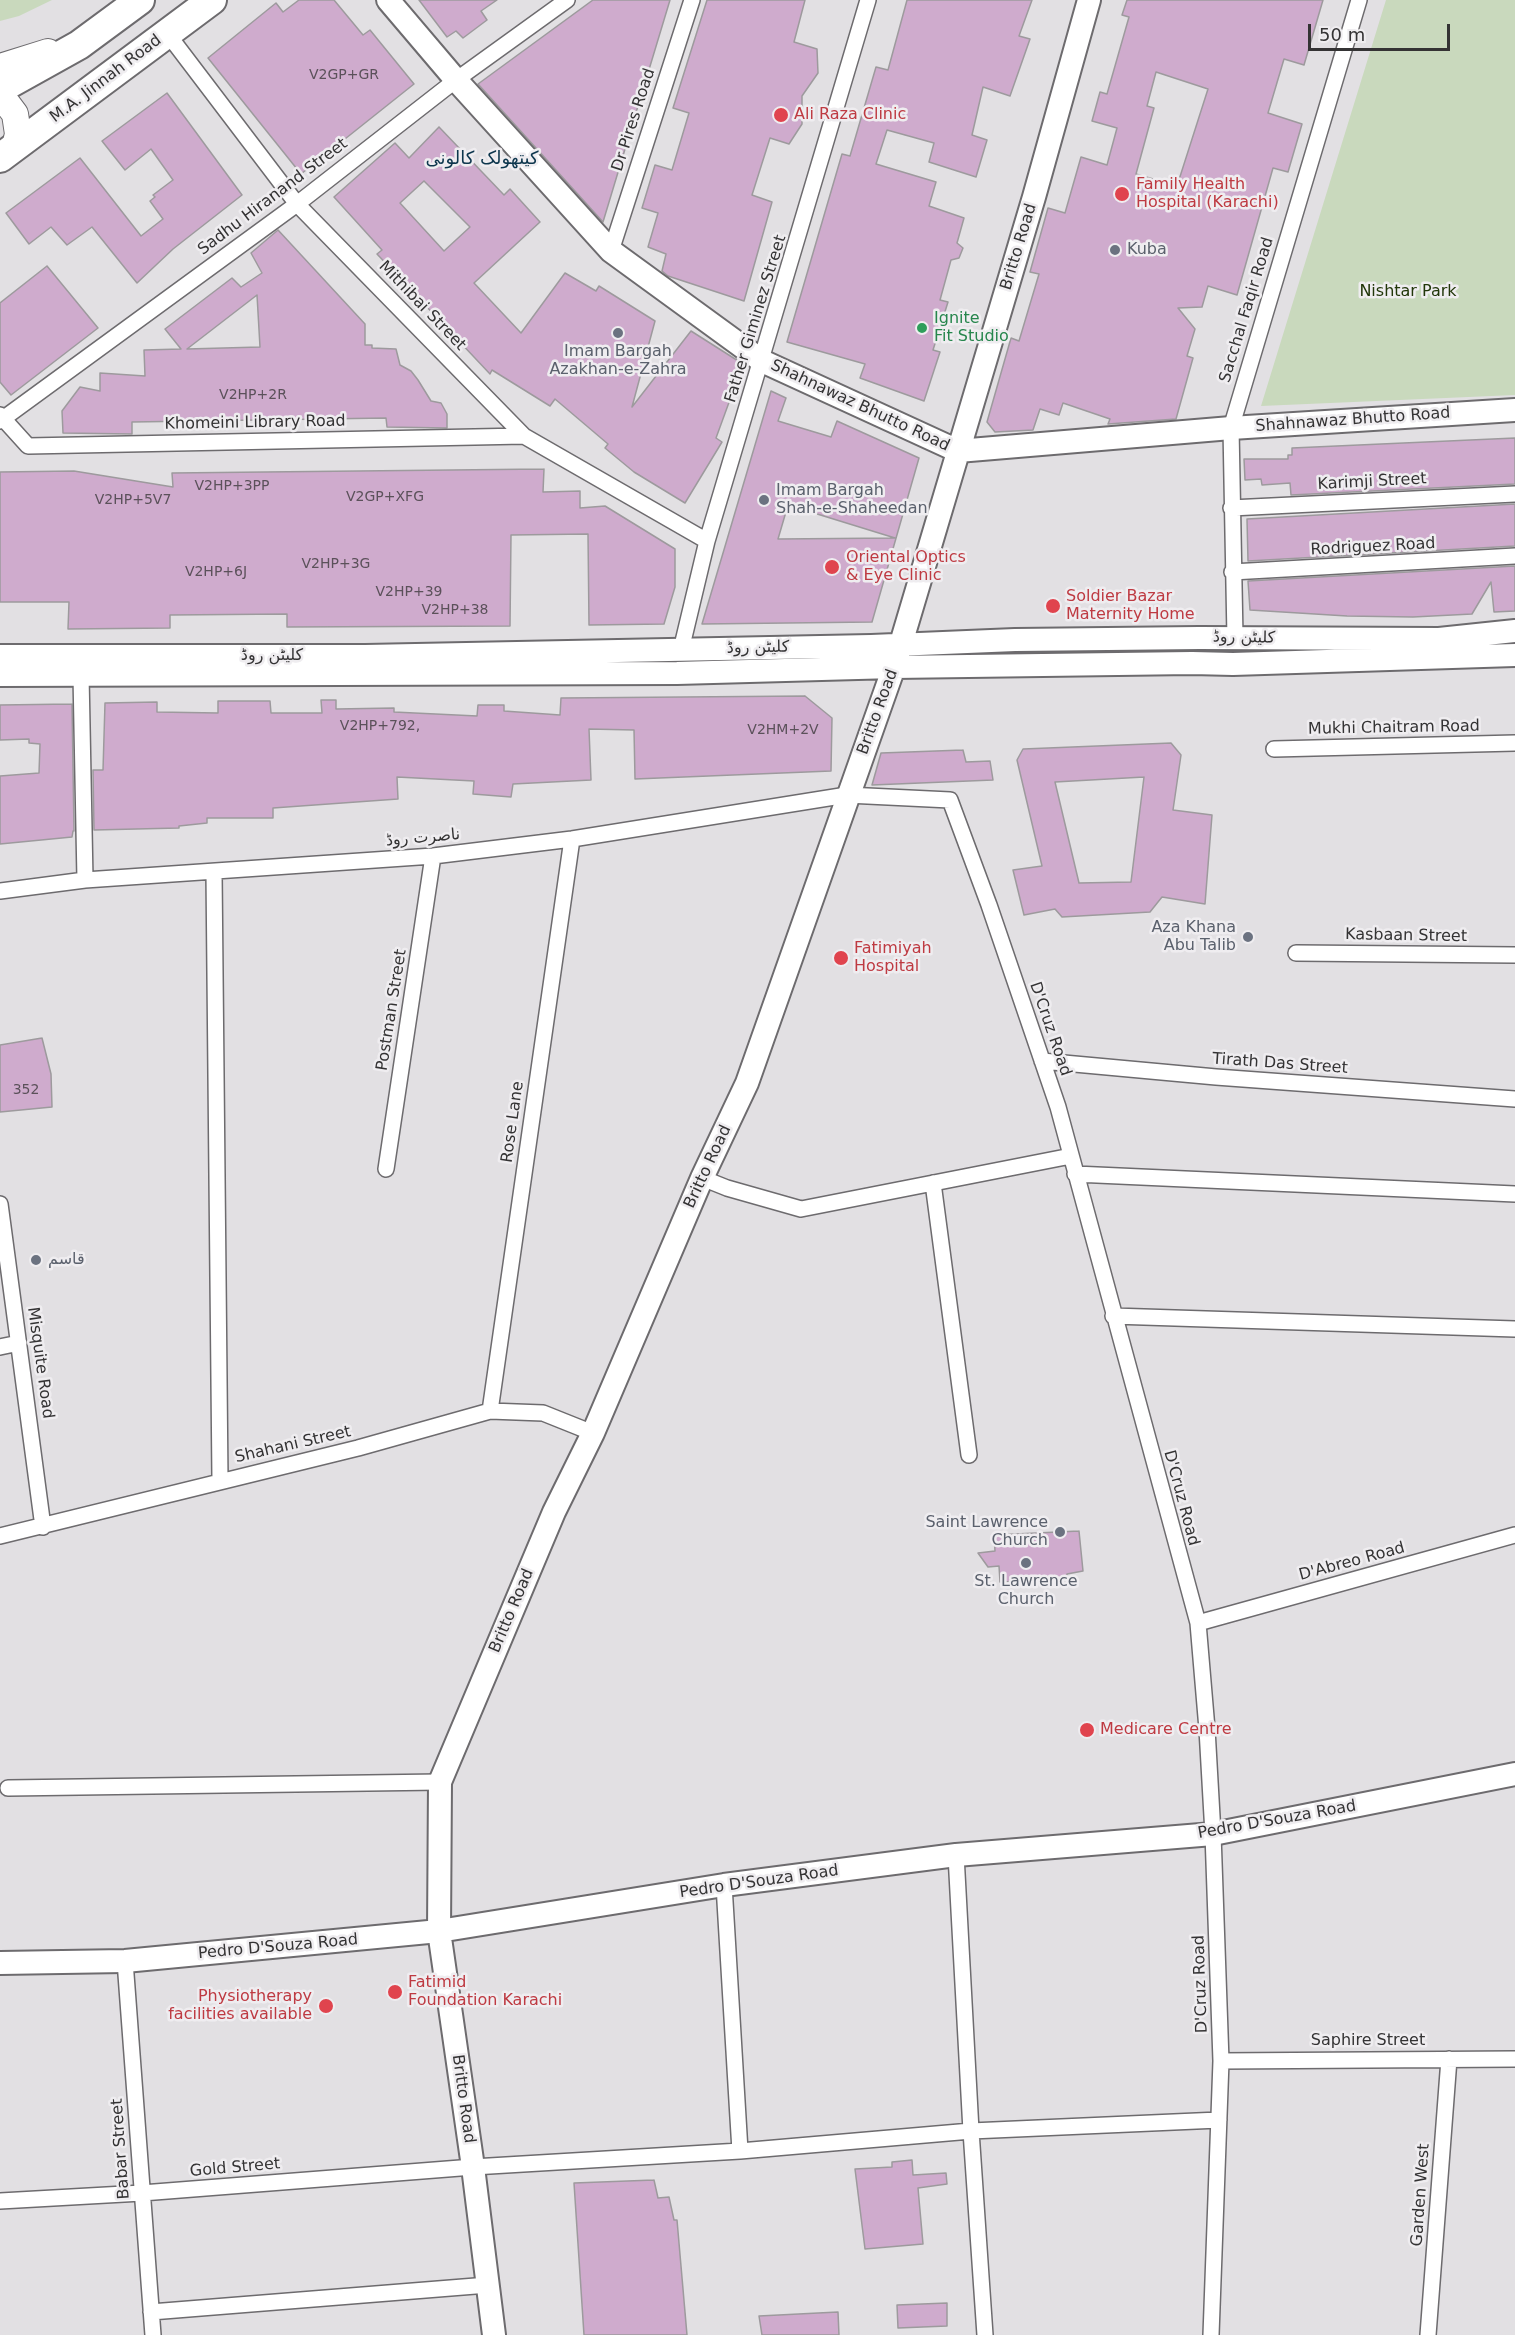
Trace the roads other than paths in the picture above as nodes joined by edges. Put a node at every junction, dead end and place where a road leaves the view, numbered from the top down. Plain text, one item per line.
1 (140, 0) edge
2 (212, 0) edge
3 (388, 0) edge
4 (567, 0) edge
5 (692, 0) edge
6 (868, 0) edge
7 (1089, 0) edge
8 (1359, 0) edge
9 (167, 33) junction
10 (93, 35) junction
11 (0, 67) edge
12 (456, 80) junction
13 (5, 99) edge
14 (7, 153) edge
15 (297, 204) junction
16 (611, 251) junction
17 (762, 361) junction
18 (1515, 410) edge
19 (1, 418) edge
20 (1231, 428) junction
21 (524, 436) junction
22 (958, 451) junction
23 (1515, 494) edge
24 (1232, 507) junction
25 (707, 541) junction
26 (1515, 556) edge
27 (1232, 572) junction
28 (1515, 631) edge
29 (1234, 638) junction
30 (901, 643) junction
31 (681, 650) junction
32 (1515, 655) edge
33 (0, 656) edge
34 (894, 667) junction
35 (0, 675) edge
36 (81, 675) junction
37 (1515, 743) edge
38 (1274, 748) dead end
39 (847, 795) junction
40 (572, 839) junction
41 (433, 856) junction
42 (214, 872) junction
43 (85, 880) junction
44 (0, 891) edge
45 (1296, 953) dead end
46 (1515, 955) edge
47 (1042, 1061) junction
48 (1515, 1099) edge
49 (1071, 1156) junction
50 (386, 1169) dead end
51 (1075, 1174) junction
52 (702, 1178) junction
53 (933, 1183) junction
54 (1515, 1194) edge
55 (0, 1204) edge
56 (1113, 1316) junction
57 (1515, 1329) edge
58 (19, 1343) junction
59 (0, 1347) edge
60 (490, 1411) junction
61 (593, 1433) junction
62 (969, 1455) dead end
63 (220, 1480) junction
64 (43, 1527) junction
65 (1515, 1535) edge
66 (0, 1536) edge
67 (1198, 1623) junction
68 (1515, 1774) edge
69 (440, 1782) junction
70 (8, 1788) dead end
71 (1213, 1834) junction
72 (956, 1855) junction
73 (724, 1886) junction
74 (438, 1931) junction
75 (125, 1961) junction
76 (0, 1963) edge
77 (1449, 2059) junction
78 (1515, 2059) edge
79 (1221, 2061) junction
80 (1219, 2120) junction
81 (971, 2132) junction
82 (740, 2151) junction
83 (473, 2167) junction
84 (142, 2193) junction
85 (0, 2201) edge
86 (488, 2285) junction
87 (151, 2312) junction
88 (153, 2335) edge
89 (494, 2335) edge
90 (985, 2335) edge
91 (1211, 2335) edge
92 (1428, 2335) edge

1 - 10 highway
2 - 9 highway, M.A. Jinnah Road
3 - 12 street, Shahnawaz Bhutto Road
4 - 12 street, Sadhu Hiranand Street
5 - 16 street, Dr Pires Road
6 - 17 street, Father Giminez Street
7 - 22 street, Britto Road
8 - 20 street, Sacchal Faqir Road
9 - 14 highway, M.A. Jinnah Road
9 - 15 street, Mithibai Street
10 - 11 main road
10 - 13 highway
12 - 15 street, Sadhu Hiranand Street
12 - 16 street, Shahnawaz Bhutto Road
13 - 14 main road
15 - 19 street, Sadhu Hiranand Street
15 - 21 street, Mithibai Street
16 - 17 street, Shahnawaz Bhutto Road
17 - 22 street, Shahnawaz Bhutto Road
17 - 25 street, Father Giminez Street
18 - 20 street, Shahnawaz Bhutto Road
19 - 21 street, Khomeini Library Road
20 - 22 street, Shahnawaz Bhutto Road
20 - 24 street, Sacchal Faqir Road
21 - 25 street, Mithibai Street
22 - 30 street, Britto Road
23 - 24 street, Karimji Street
24 - 27 street, Sacchal Faqir Road
25 - 31 street, Father Giminez Street
26 - 27 street, Rodriguez Road
27 - 29 street, Sacchal Faqir Road
28 - 29 street, کلیٹن روڈ
29 - 30 street, کلیٹن روڈ
30 - 31 street, کلیٹن روڈ
30 - 34 street, Britto Road
31 - 33 street, کلیٹن روڈ
32 - 34 street, کلیٹن روڈ
34 - 36 street, کلیٹن روڈ
34 - 39 street, Britto Road
35 - 36 street, کلیٹن روڈ
36 - 43 street
37 - 38 street, Mukhi Chaitram Road
39 - 40 street, ناصرت روڈ
39 - 47 street, D'Cruz Road
39 - 52 street, Britto Road
40 - 41 street, ناصرت روڈ
40 - 60 street, Rose Lane
41 - 42 street, ناصرت روڈ
41 - 50 street, Postman Street
42 - 43 street, ناصرت روڈ
42 - 63 street
43 - 44 street, ناصرت روڈ
45 - 46 street, Kasbaan Street
47 - 48 street, Tirath Das Street
47 - 49 street, D'Cruz Road
49 - 51 street, D'Cruz Road
49 - 53 street
51 - 54 street
51 - 56 street, D'Cruz Road
52 - 53 street
52 - 61 street, Britto Road
53 - 62 street
55 - 58 street, Misquite Road
56 - 57 street
56 - 67 street, D'Cruz Road
58 - 59 street
58 - 64 street, Misquite Road
60 - 61 street, Shahani Street
60 - 63 street, Shahani Street
61 - 69 street, Britto Road
63 - 64 street, Shahani Street
64 - 66 street, Shahani Street
65 - 67 street, D'Abreo Road
67 - 71 street, D'Cruz Road
68 - 71 street, Pedro D'Souza Road
69 - 70 street
69 - 74 street, Britto Road
71 - 72 street, Pedro D'Souza Road
71 - 79 street, D'Cruz Road
72 - 73 street, Pedro D'Souza Road
72 - 81 street
73 - 74 street, Pedro D'Souza Road
73 - 82 street
74 - 75 street, Pedro D'Souza Road
74 - 83 street, Britto Road
75 - 76 street, Pedro D'Souza Road
75 - 84 street, Babar Street
77 - 78 street, Saphire Street
77 - 79 street, Saphire Street
77 - 92 street, Garden West
79 - 80 street, D'Cruz Road
80 - 81 street, Gold Street
80 - 91 street, D'Cruz Road
81 - 82 street, Gold Street
81 - 90 street
82 - 83 street, Gold Street
83 - 84 street, Gold Street
83 - 86 street, Britto Road
84 - 85 street, Gold Street
84 - 87 street, Babar Street
86 - 87 street
86 - 89 street, Britto Road
87 - 88 street, Babar Street

